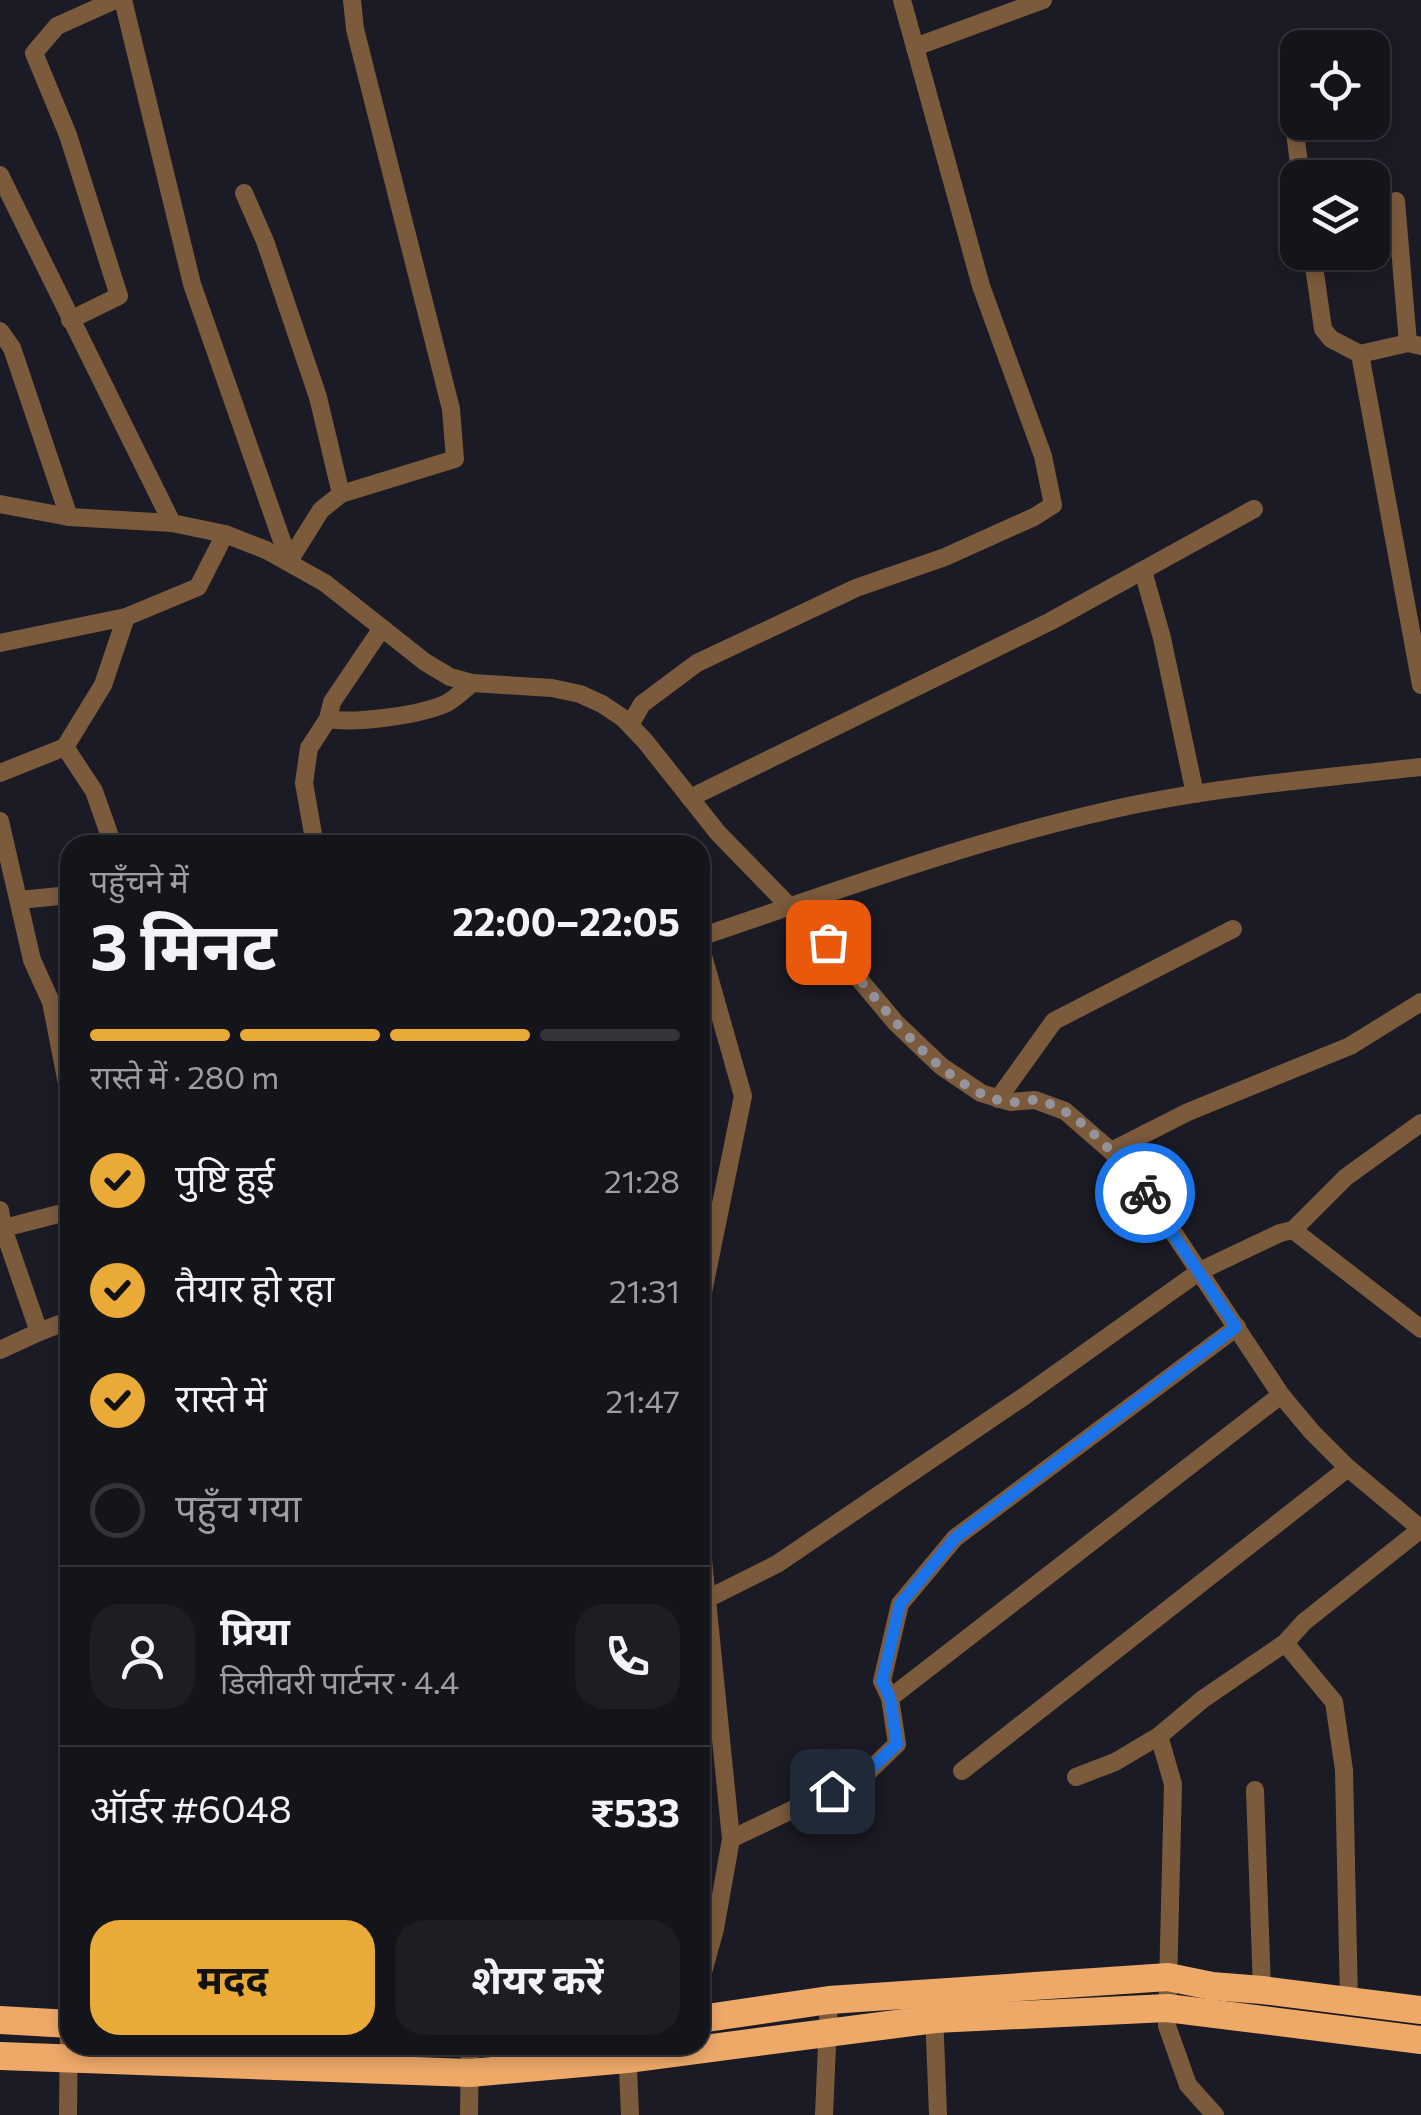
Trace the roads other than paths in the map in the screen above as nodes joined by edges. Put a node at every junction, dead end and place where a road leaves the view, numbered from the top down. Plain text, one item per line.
1 (119, 0) edge
2 (352, 0) edge
3 (902, 0) edge
4 (1042, 0) edge
5 (915, 48) junction
6 (0, 175) edge
7 (244, 193) dead end
8 (1396, 201) dead end
9 (1315, 270) edge
10 (70, 320) junction
11 (0, 331) edge
12 (1414, 345) edge
13 (1360, 354) junction
14 (342, 494) junction
15 (0, 504) edge
16 (1254, 509) dead end
17 (69, 517) junction
18 (172, 523) junction
19 (226, 534) junction
20 (289, 562) junction
21 (1143, 570) junction
22 (126, 617) junction
23 (382, 628) junction
24 (0, 642) edge
25 (472, 683) junction
26 (1421, 685) edge
27 (328, 720) junction
28 (630, 726) junction
29 (66, 747) junction
30 (1421, 767) edge
31 (0, 773) edge
32 (1195, 794) junction
33 (690, 798) junction
34 (0, 821) edge
35 (109, 835) edge
36 (313, 835) edge
37 (60, 896) edge
38 (19, 900) junction
39 (790, 907) junction
40 (1233, 929) dead end
41 (710, 934) edge
42 (710, 981) edge
43 (1421, 1002) edge
44 (60, 1048) edge
45 (998, 1099) junction
46 (1421, 1123) edge
47 (1110, 1151) junction
48 (60, 1213) edge
49 (1, 1222) edge
50 (1294, 1230) junction
51 (710, 1257) edge
52 (1200, 1271) junction
53 (60, 1324) edge
54 (1419, 1324) edge
55 (1236, 1327) junction
56 (39, 1332) junction
57 (0, 1350) edge
58 (1281, 1394) junction
59 (1348, 1468) junction
60 (710, 1598) edge
61 (710, 1630) edge
62 (1285, 1642) junction
63 (890, 1698) junction
64 (1159, 1736) junction
65 (962, 1771) dead end
66 (1076, 1777) dead end
67 (1255, 1790) dead end
68 (731, 1839) junction
69 (710, 1947) edge
70 (1168, 1977) junction
71 (1262, 1990) junction
72 (829, 2000) junction
73 (1349, 2001) junction
74 (934, 2006) junction
75 (1167, 2008) junction
76 (1421, 2010) edge
77 (710, 2018) edge
78 (0, 2020) edge
79 (60, 2023) edge
80 (828, 2031) junction
81 (1421, 2040) edge
82 (710, 2043) edge
83 (68, 2055) edge
84 (560, 2055) edge
85 (627, 2055) edge
86 (0, 2056) edge
87 (470, 2059) edge
88 (68, 2060) junction
89 (68, 2115) edge
90 (469, 2115) edge
91 (630, 2115) edge
92 (824, 2115) edge
93 (938, 2115) edge
94 (1215, 2115) edge

1 - 10 street
1 - 20 street
2 - 14 street
3 - 5 street
4 - 5 street
5 - 28 street
6 - 10 street
7 - 14 street
8 - 12 street
9 - 13 street
10 - 18 street
11 - 17 street
12 - 13 street
13 - 26 street
14 - 20 street
15 - 17 street
16 - 21 street
17 - 18 street
18 - 19 street
19 - 20 street
19 - 22 street
20 - 23 street
21 - 32 street
21 - 33 street
22 - 24 street
22 - 29 street
23 - 25 street
23 - 27 street
25 - 27 street
25 - 28 street
27 - 36 street
28 - 33 street
29 - 31 street
29 - 35 street
30 - 32 street
32 - 39 street
33 - 39 street
34 - 38 street
37 - 38 street
38 - 44 street
39 - 41 street
39 - 45 street
40 - 45 street
42 - 51 street
43 - 47 street
45 - 47 street
46 - 50 street
47 - 52 street
48 - 49 street
49 - 56 street
50 - 52 street
50 - 54 street
52 - 55 street
52 - 60 street
53 - 56 street
55 - 58 street
55 - 63 street
56 - 57 street
58 - 59 street
58 - 63 street
59 - 62 street
59 - 65 street
61 - 68 street
62 - 64 street
62 - 73 street
63 - 68 street
64 - 66 street
64 - 70 street
67 - 71 street
68 - 69 street
70 - 71 highway
70 - 74 highway
70 - 75 street
71 - 73 highway
72 - 74 highway
72 - 77 highway
72 - 80 street
73 - 76 highway
74 - 75 highway
74 - 80 highway
74 - 93 street
75 - 81 highway
75 - 94 street
78 - 79 highway
80 - 82 highway
80 - 92 street
83 - 88 street
84 - 87 highway
85 - 91 street
86 - 88 highway
87 - 88 highway
87 - 90 street
88 - 89 street

